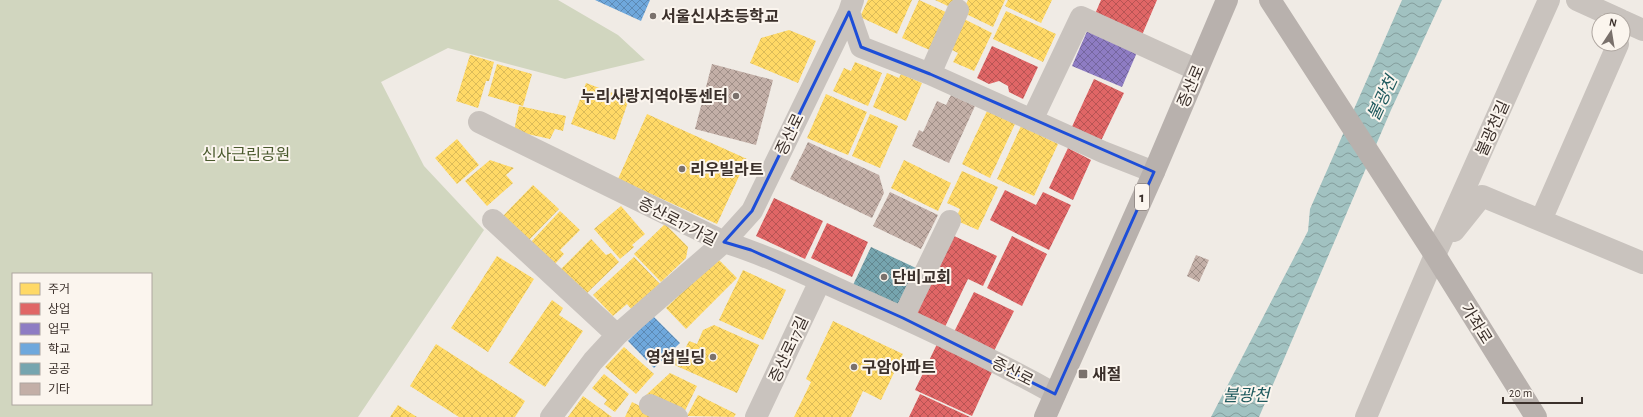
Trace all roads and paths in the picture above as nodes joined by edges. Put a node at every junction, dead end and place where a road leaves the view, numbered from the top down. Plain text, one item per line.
1 (1227, 0) edge
2 (1270, 0) edge
3 (1550, 0) edge
4 (1577, 0) edge
5 (852, 6) edge
6 (958, 10) dead end
7 (1601, 12) edge
8 (1614, 52) edge
9 (1197, 70) junction
10 (930, 74) junction
11 (1032, 120) junction
12 (479, 122) dead end
13 (1154, 172) junction
14 (492, 220) dead end
15 (1541, 220) junction
16 (950, 221) dead end
17 (724, 242) junction
18 (1435, 255) junction
19 (1643, 263) edge
20 (820, 281) junction
21 (903, 318) junction
22 (617, 334) junction
23 (1055, 394) junction
24 (650, 405) dead end
25 (551, 417) edge
26 (677, 417) edge
27 (756, 417) edge
28 (1045, 417) edge
29 (1366, 417) edge
30 (1536, 417) edge

1 - 9 main road, 증산로 / 1
2 - 18 main road, 가좌로
3 - 18 street, 불광천길
4 - 7 street
5 - 10 street, 증산로
5 - 17 street, 증산로
6 - 10 street
8 - 15 street
9 - 11 street
9 - 13 main road, 증산로 / 1
10 - 11 street, 증산로
11 - 13 street, 증산로
12 - 17 street, 증산로17가길
13 - 23 main road, 증산로 / 1
14 - 22 street
15 - 18 street, 불광천길
15 - 19 street, 불광천길
16 - 21 street
17 - 20 street, 증산로
17 - 22 street, 증산로17가길
18 - 29 street, 불광천길
18 - 30 main road, 가좌로
20 - 21 street, 증산로
20 - 27 street, 증산로17길
21 - 23 street, 증산로
22 - 25 street, 증산로17가길
23 - 28 main road, 증산로 / 1
24 - 26 street

